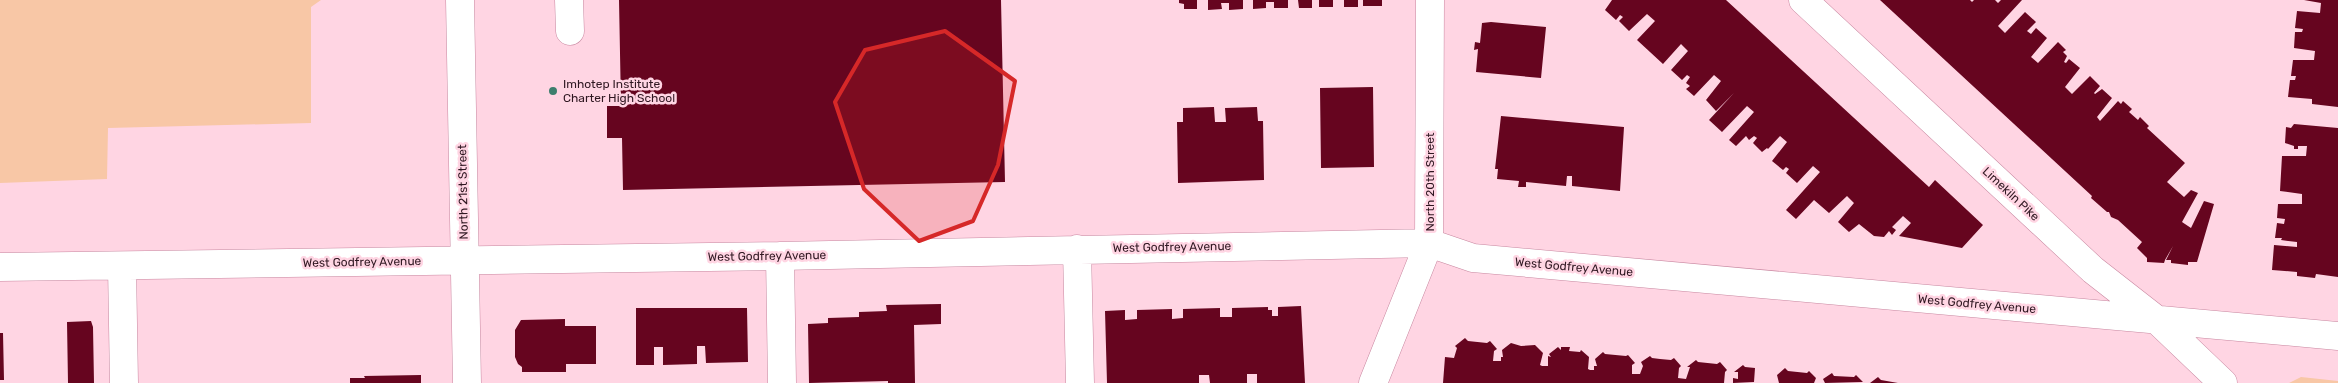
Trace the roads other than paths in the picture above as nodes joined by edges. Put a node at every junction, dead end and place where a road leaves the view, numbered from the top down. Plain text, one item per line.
1 (460, 0) edge
2 (570, 0) edge
3 (1430, 0) edge
4 (1804, 0) edge
5 (570, 31) dead end
6 (1430, 243) junction
7 (1077, 249) junction
8 (780, 256) junction
9 (464, 260) junction
10 (122, 266) junction
11 (0, 267) edge
12 (2157, 320) junction
13 (2338, 336) edge
14 (124, 383) edge
15 (467, 383) edge
16 (782, 383) edge
17 (1080, 383) edge
18 (1372, 383) edge
19 (2223, 383) edge

1 - 9 street, North 21st Street
2 - 5 street
3 - 6 street, North 20th Street
4 - 12 street, Limekiln Pike
6 - 7 street, West Godfrey Avenue
6 - 12 street, West Godfrey Avenue
6 - 18 street, North 20th Street
7 - 8 street, West Godfrey Avenue
7 - 17 street
8 - 9 street, West Godfrey Avenue
8 - 16 street
9 - 10 street, West Godfrey Avenue
9 - 15 street, North 21st Street
10 - 11 street, West Godfrey Avenue
10 - 14 street
12 - 13 street, West Godfrey Avenue
12 - 19 street, Limekiln Pike

